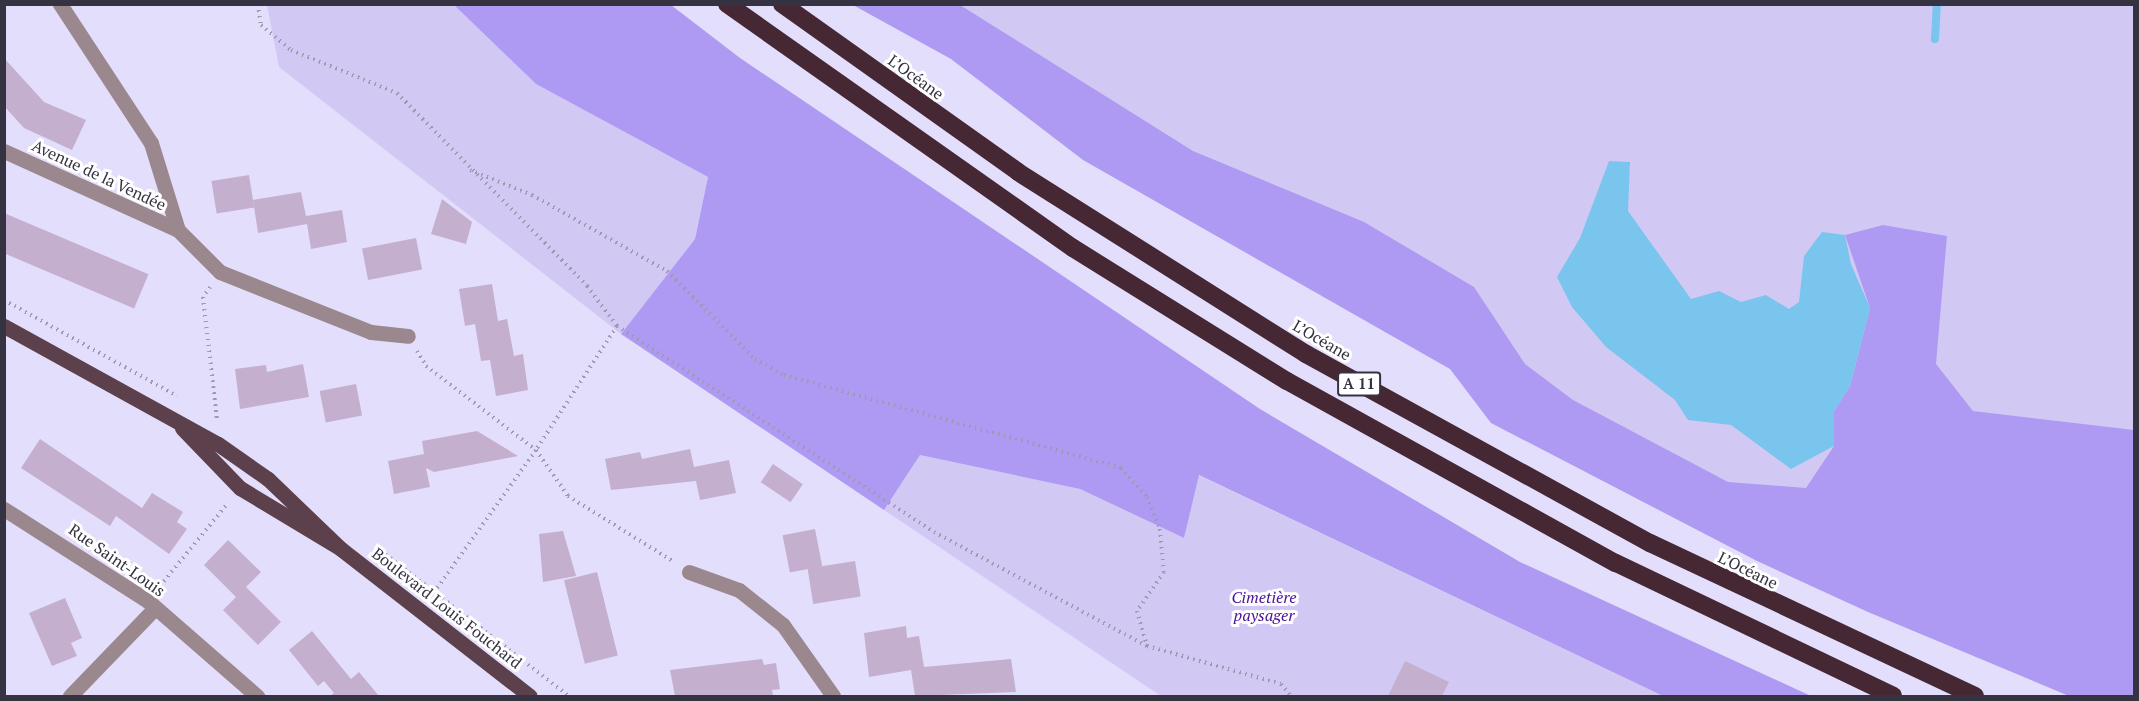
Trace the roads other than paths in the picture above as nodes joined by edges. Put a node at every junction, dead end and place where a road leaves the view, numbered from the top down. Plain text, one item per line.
1 (60, 4) edge
2 (727, 4) edge
3 (782, 4) edge
4 (4, 151) edge
5 (178, 230) junction
6 (4, 326) edge
7 (408, 336) road end
8 (182, 428) junction
9 (4, 509) edge
10 (341, 549) junction
11 (689, 572) road end
12 (151, 605) junction
13 (70, 696) edge
14 (257, 696) edge
15 (530, 696) edge
16 (833, 696) edge
17 (1893, 696) edge
18 (1975, 696) edge

1 - 5 street
2 - 17 highway, A 11
3 - 18 highway, L’Océane / A 11
4 - 5 street, Avenue de la Vendée
5 - 7 street
6 - 8 main road, Boulevard Louis Fouchard
8 - 10 main road, Boulevard Louis Fouchard
8 - 10 main road, Boulevard Louis Fouchard
9 - 12 street, Rue Saint-Louis
10 - 15 main road, Boulevard Louis Fouchard
11 - 16 street
12 - 13 street
12 - 14 street, Rue Saint-Louis

